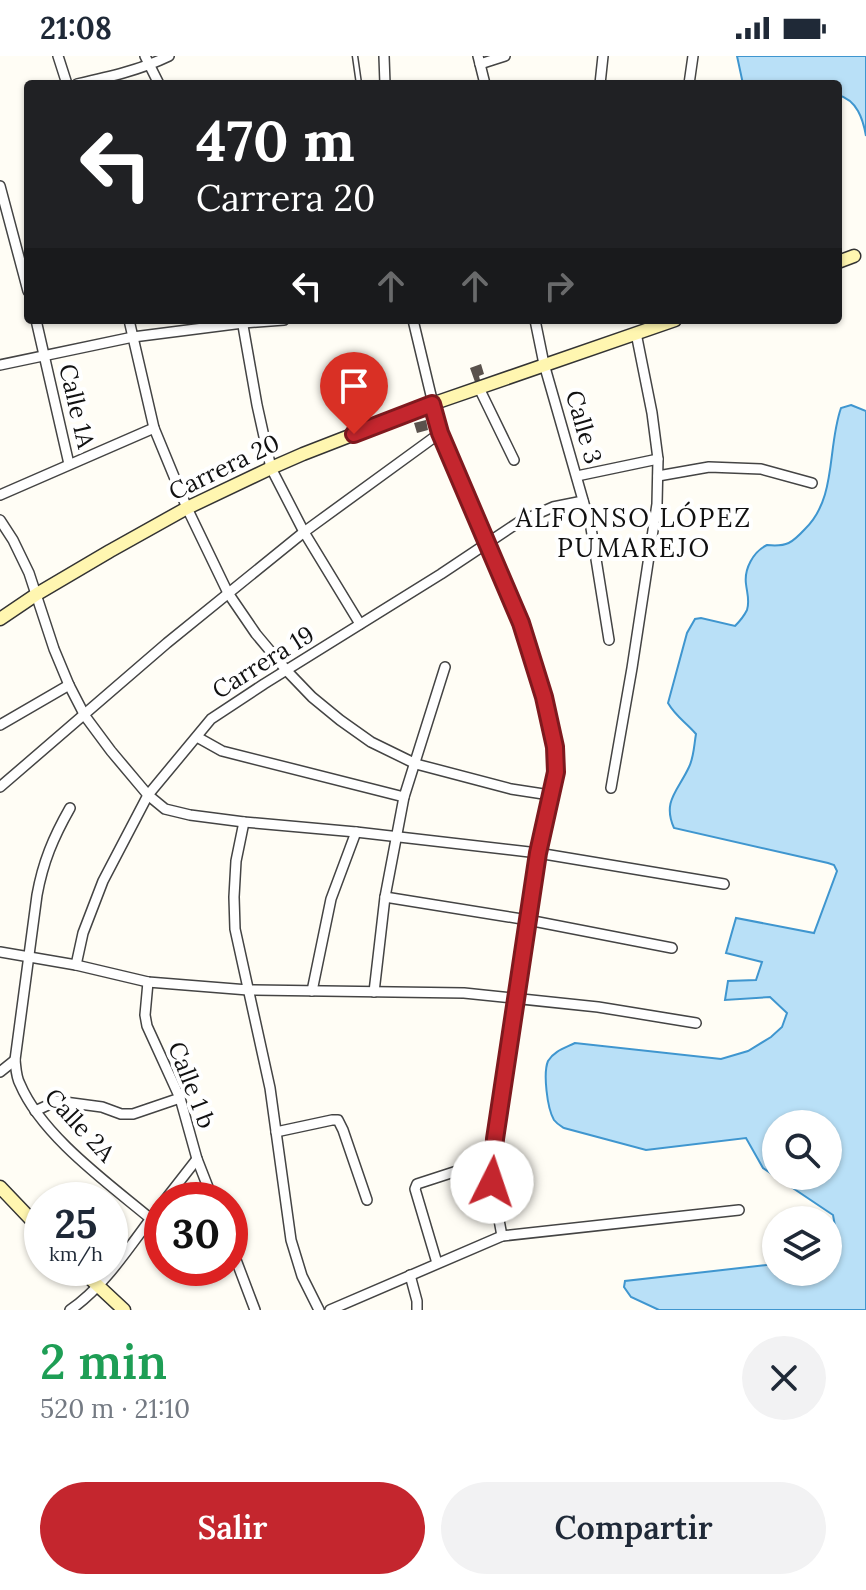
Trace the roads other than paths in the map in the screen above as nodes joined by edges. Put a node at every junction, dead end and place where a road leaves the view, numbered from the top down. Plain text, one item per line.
1 (58, 56) edge
2 (169, 56) edge
3 (355, 56) edge
4 (384, 56) edge
5 (505, 56) edge
6 (603, 56) edge
7 (693, 56) edge
8 (147, 60) edge
9 (479, 60) edge
10 (66, 80) edge
11 (97, 80) edge
12 (157, 80) edge
13 (358, 80) edge
14 (385, 80) edge
15 (484, 80) edge
16 (600, 80) edge
17 (690, 80) edge
18 (0, 186) edge
19 (854, 256) dead end
20 (842, 260) edge
21 (24, 276) edge
22 (37, 324) edge
23 (130, 324) edge
24 (227, 324) edge
25 (242, 324) edge
26 (414, 324) edge
27 (536, 324) edge
28 (660, 324) edge
29 (636, 333) junction
30 (133, 337) junction
31 (45, 356) junction
32 (544, 364) junction
33 (0, 365) edge
34 (479, 388) junction
35 (432, 404) junction
36 (154, 428) junction
37 (440, 433) junction
38 (658, 459) junction
39 (514, 460) dead end
40 (69, 464) junction
41 (271, 468) junction
42 (577, 476) junction
43 (658, 476) junction
44 (812, 483) dead end
45 (0, 495) edge
46 (583, 501) junction
47 (187, 508) junction
48 (0, 520) edge
49 (304, 532) junction
50 (488, 544) junction
51 (228, 593) junction
52 (37, 594) junction
53 (0, 619) edge
54 (360, 624) junction
55 (609, 640) dead end
56 (445, 667) dead end
57 (287, 671) junction
58 (69, 685) junction
59 (85, 716) junction
60 (0, 725) edge
61 (197, 737) junction
62 (416, 764) junction
63 (0, 787) edge
64 (611, 788) dead end
65 (148, 795) junction
66 (550, 795) junction
67 (404, 797) junction
68 (70, 808) dead end
69 (244, 822) junction
70 (356, 832) junction
71 (397, 838) junction
72 (538, 853) junction
73 (724, 884) dead end
74 (385, 897) junction
75 (528, 920) junction
76 (672, 948) dead end
77 (0, 952) edge
78 (30, 958) junction
79 (76, 965) junction
80 (148, 982) junction
81 (248, 990) junction
82 (312, 991) junction
83 (374, 992) junction
84 (517, 998) junction
85 (696, 1023) dead end
86 (15, 1060) junction
87 (0, 1072) edge
88 (180, 1098) junction
89 (35, 1111) junction
90 (276, 1132) junction
91 (197, 1159) junction
92 (494, 1159) junction
93 (179, 1182) edge
94 (206, 1182) edge
95 (0, 1187) edge
96 (367, 1200) dead end
97 (739, 1210) dead end
98 (24, 1212) edge
99 (144, 1213) edge
100 (144, 1228) edge
101 (502, 1236) junction
102 (128, 1248) edge
103 (437, 1263) junction
104 (410, 1275) junction
105 (98, 1286) joint
106 (246, 1286) edge
107 (70, 1310) edge
108 (124, 1310) edge
109 (255, 1310) edge
110 (319, 1310) edge
111 (330, 1310) edge
112 (417, 1310) edge

1 - 10 street
2 - 8 street
3 - 13 lane
4 - 14 street
5 - 9 street
6 - 16 street
7 - 17 street
8 - 11 street
8 - 12 street
9 - 15 street
18 - 21 street
19 - 20 street
22 - 31 street, Calle 1A
23 - 30 street
24 - 30 street
25 - 41 street
26 - 35 street
27 - 32 street, Calle 3
28 - 29 street, Carrera 20
29 - 32 street, Carrera 20
29 - 38 street
30 - 31 street
30 - 36 street
31 - 33 street
31 - 40 street, Calle 1A
32 - 34 street, Carrera 20
32 - 42 street, Calle 3
34 - 35 street, Carrera 20
34 - 39 street
35 - 37 street
35 - 41 street, Carrera 20
36 - 40 street
36 - 47 street
37 - 49 street
37 - 50 street
38 - 42 street
38 - 43 street
40 - 45 street
41 - 47 street, Carrera 20
41 - 49 street
42 - 46 street, Calle 3
43 - 44 street
43 - 64 street
46 - 50 street, Carrera 19
46 - 55 street, Calle 3
47 - 51 street
47 - 52 street, Carrera 20
48 - 52 street
49 - 51 street
49 - 54 street
50 - 54 street, Carrera 19
50 - 66 street
51 - 57 street
51 - 59 street
52 - 53 street, Carrera 20
52 - 58 street
54 - 57 street, Carrera 19
56 - 62 street
57 - 61 street, Carrera 19
57 - 62 street
58 - 59 street
58 - 60 street
59 - 63 street
59 - 65 street
61 - 65 street, Carrera 19
61 - 67 street
62 - 66 street
62 - 67 street
65 - 69 street
65 - 79 street, Carrera 19
66 - 72 street
67 - 71 street
68 - 78 street, Calle 2A
69 - 70 street
69 - 81 street
70 - 71 street
70 - 82 street
71 - 72 street
71 - 74 street
72 - 73 street
72 - 75 street
74 - 75 street
74 - 83 street
75 - 76 street
75 - 84 street
77 - 78 street
78 - 79 street
78 - 86 street, Calle 2A
79 - 80 street
80 - 81 street
80 - 88 street, Calle 1 b
81 - 82 street
81 - 90 street
82 - 83 street
83 - 84 street
84 - 85 street
84 - 92 street
86 - 87 street
86 - 89 street, Calle 2A
88 - 89 street
88 - 91 street, Calle 1 b
89 - 99 street, Calle 2A
90 - 96 street
90 - 110 street
91 - 93 street
91 - 94 street, Calle 1 b
92 - 101 street
92 - 103 street
95 - 98 street
97 - 101 street
100 - 102 street
101 - 103 street
103 - 104 street
104 - 111 street
104 - 112 street
105 - 107 street
105 - 108 street
106 - 109 street

